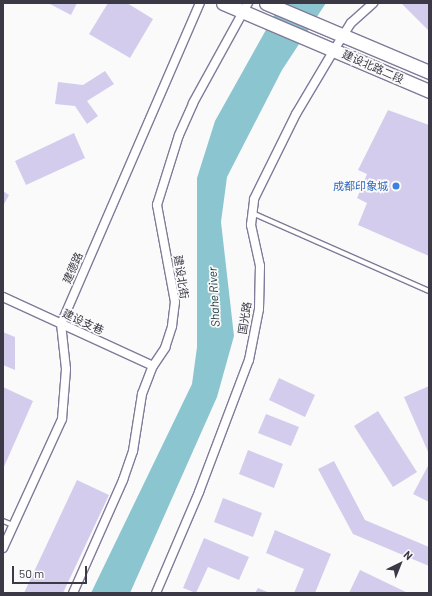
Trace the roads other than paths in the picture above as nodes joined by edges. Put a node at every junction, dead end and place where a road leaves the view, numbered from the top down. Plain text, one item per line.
1 (200, 3) edge
2 (223, 3) edge
3 (267, 3) edge
4 (373, 3) edge
5 (246, 8) edge
6 (343, 34) junction
7 (334, 50) junction
8 (429, 72) edge
9 (429, 91) edge
10 (252, 213) junction
11 (429, 291) edge
12 (3, 297) edge
13 (61, 324) junction
14 (153, 366) junction
15 (3, 521) edge
16 (14, 526) junction
17 (3, 548) edge
18 (72, 593) edge
19 (156, 593) edge

1 - 13 street, 建德路
2 - 5 main road, 建设北路二段
3 - 6 main road, 建设北路二段
4 - 6 street, 国光路
5 - 7 main road, 建设北路二段
5 - 14 street, 建设北街
6 - 7 street, 国光路
6 - 8 main road, 建设北路二段
7 - 9 main road, 建设北路二段
7 - 10 street, 国光路
10 - 11 lane
10 - 19 street, 国光路
12 - 13 street, 建设支巷
13 - 14 street, 建设支巷
13 - 16 street, 建德路
14 - 18 street, 建设北街
15 - 16 lane
16 - 17 street, 建德路

